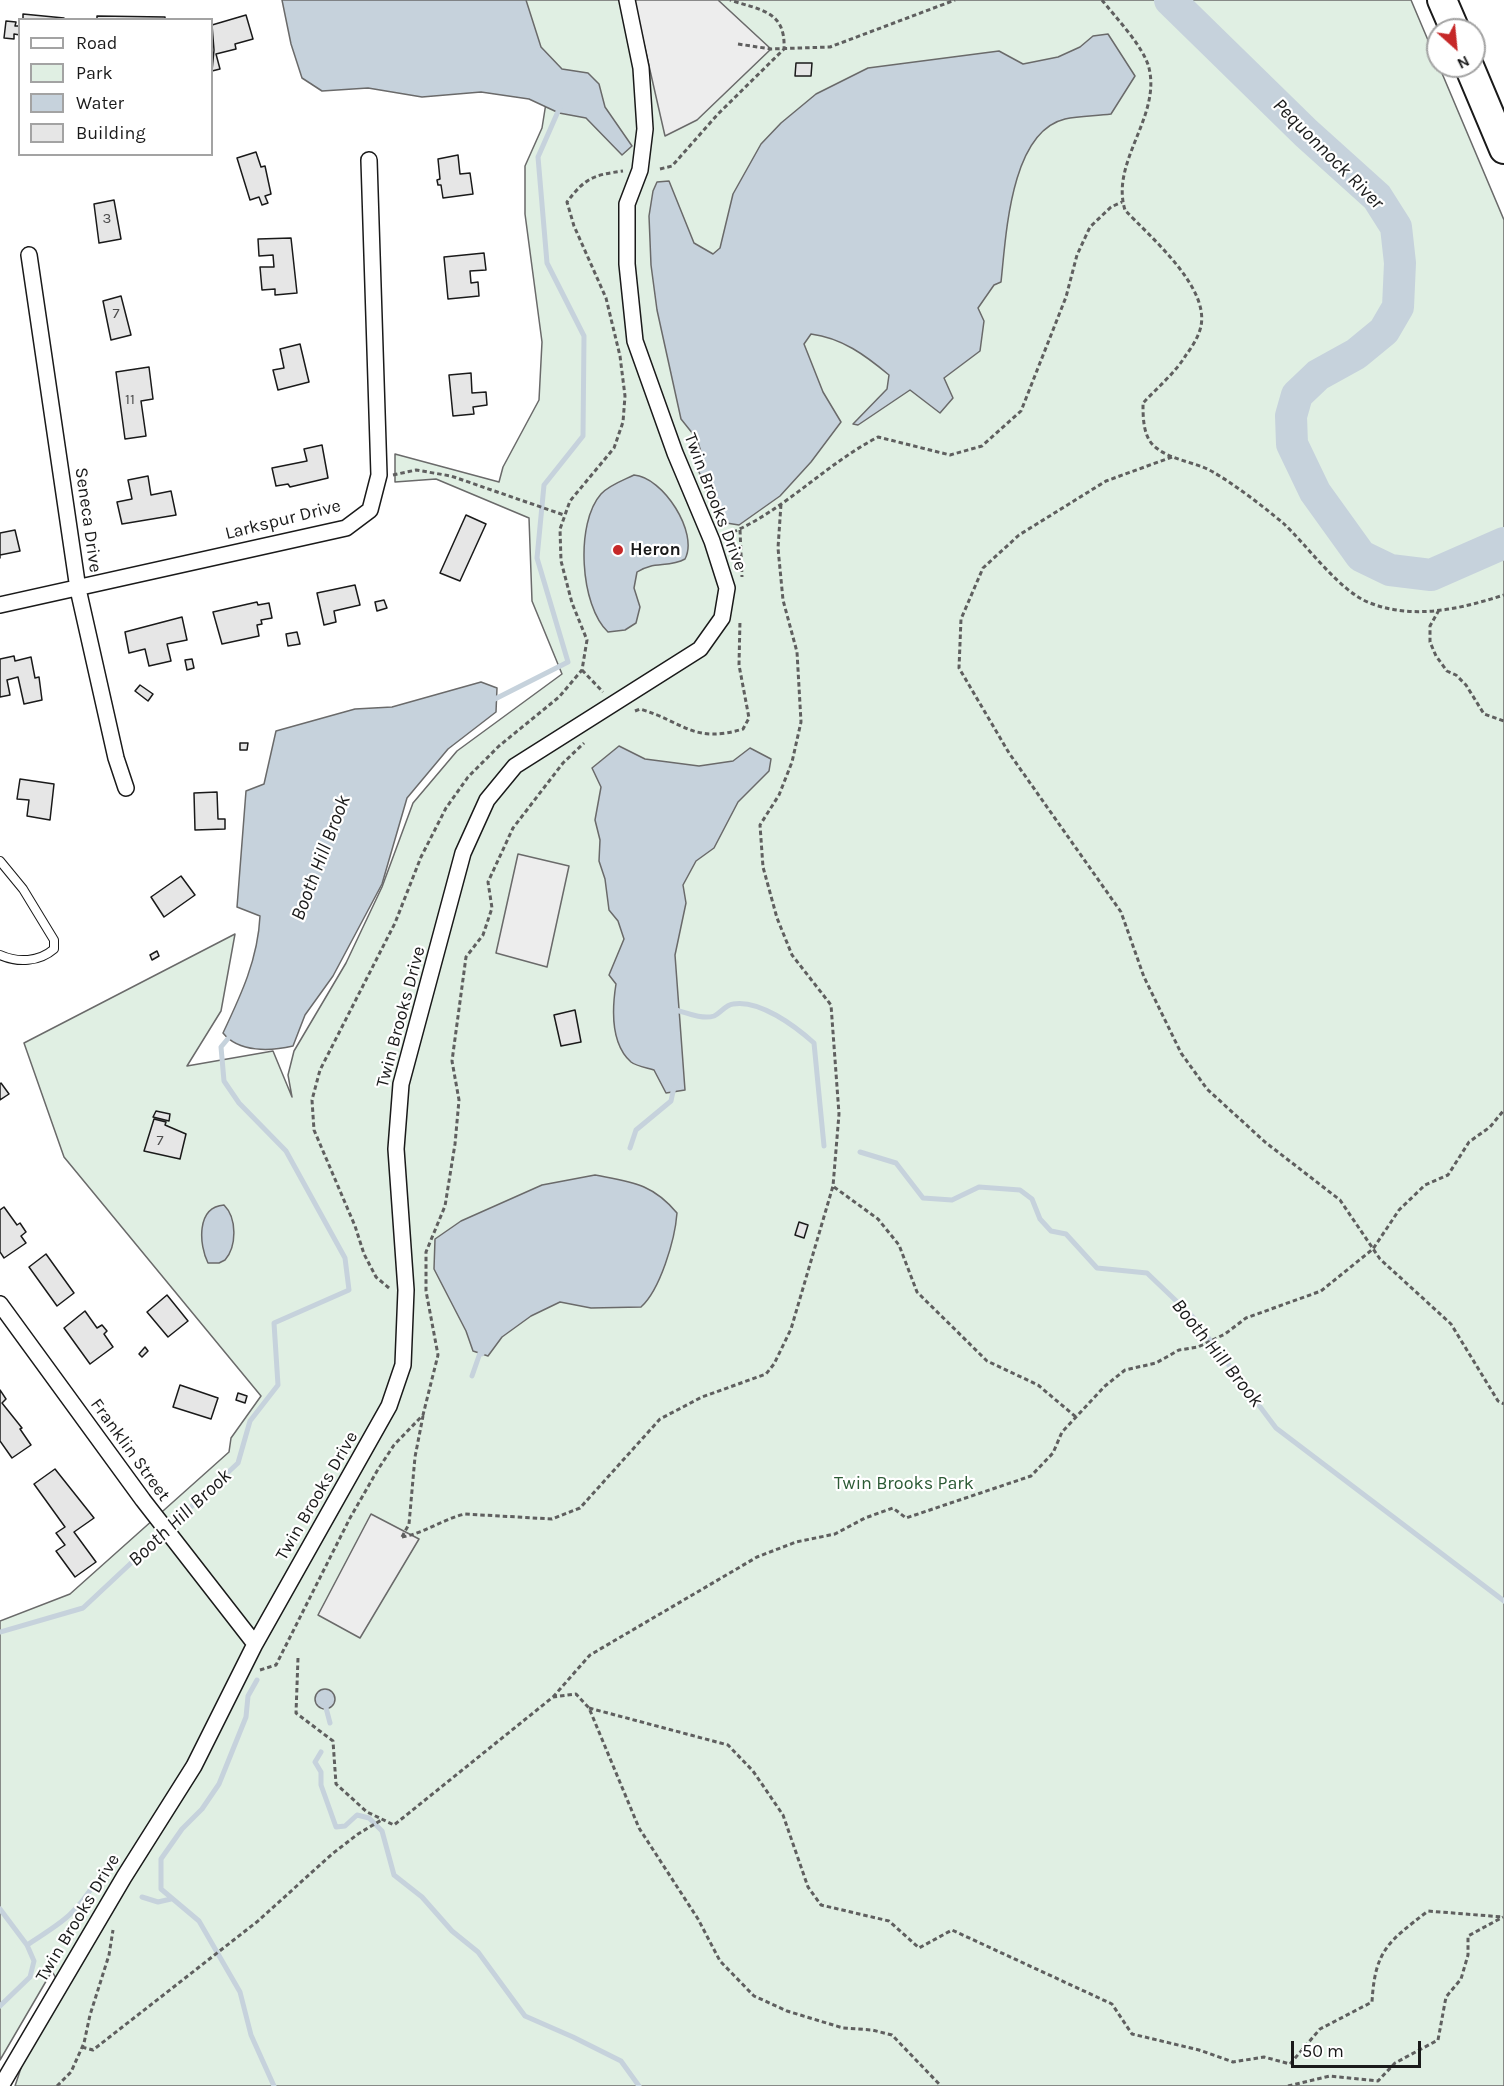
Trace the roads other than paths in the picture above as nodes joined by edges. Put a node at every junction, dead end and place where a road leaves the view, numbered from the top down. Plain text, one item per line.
1 (627, 0) edge
2 (1442, 0) edge
3 (1450, 18) edge
4 (1474, 78) edge
5 (1504, 149) edge
6 (369, 160) dead end
7 (29, 255) dead end
8 (78, 589) junction
9 (0, 605) edge
10 (126, 788) dead end
11 (0, 861) edge
12 (0, 955) edge
13 (0, 1304) edge
14 (255, 1644) junction
15 (1, 2086) edge

1 - 14 street, Twin Brooks Drive
2 - 3 highway
4 - 5 highway
6 - 8 street, Larkspur Drive
7 - 8 street, Seneca Drive
8 - 9 street, Larkspur Drive
8 - 10 street, Seneca Drive
11 - 12 lane
13 - 14 street, Franklin Street
14 - 15 street, Twin Brooks Drive

